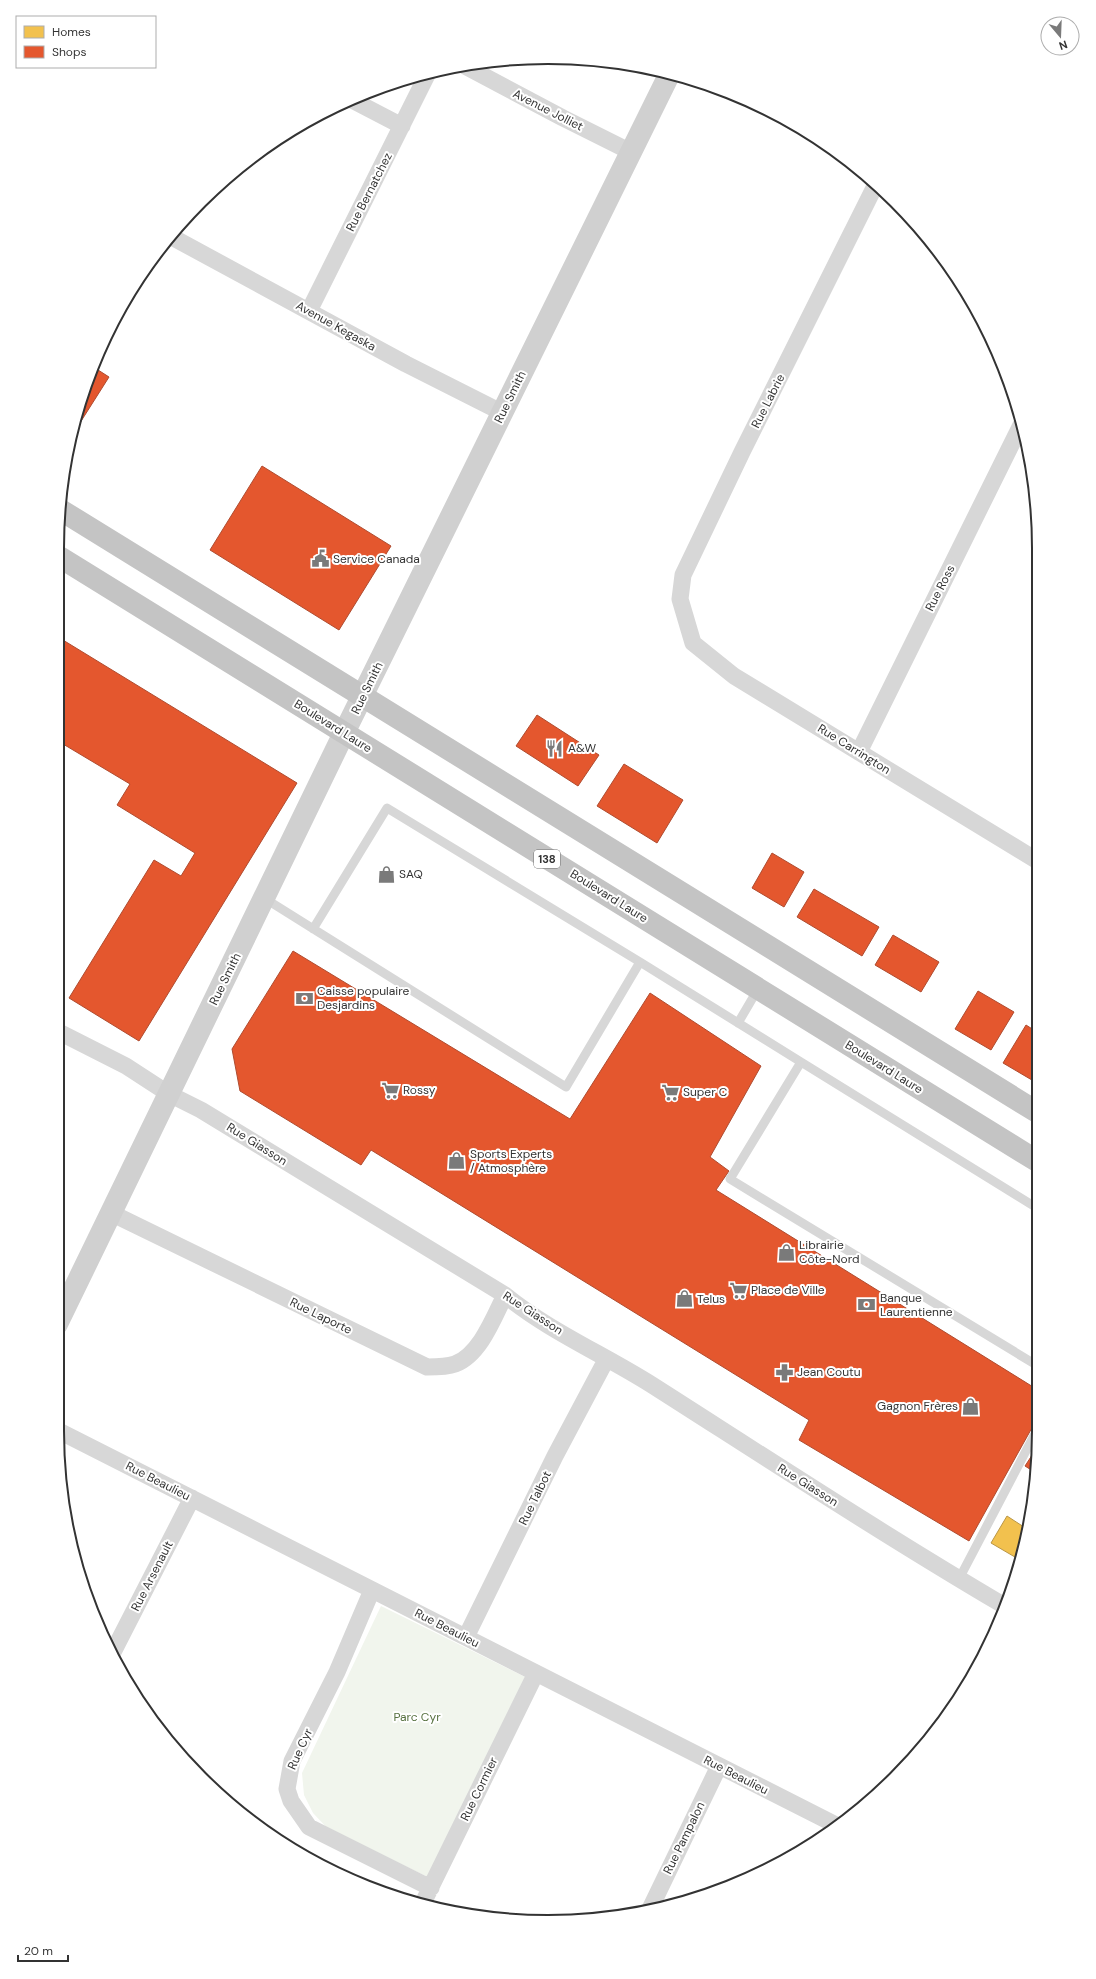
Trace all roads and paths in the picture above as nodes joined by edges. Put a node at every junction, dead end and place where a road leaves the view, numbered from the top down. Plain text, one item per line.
1 (473, 70) edge
2 (667, 79) edge
3 (424, 80) edge
4 (358, 103) edge
5 (402, 126) junction
6 (631, 152) junction
7 (873, 190) edge
8 (176, 239) edge
9 (309, 311) junction
10 (502, 413) junction
11 (1018, 431) edge
12 (65, 513) edge
13 (64, 560) edge
14 (687, 623) joint
15 (362, 698) junction
16 (344, 733) junction
17 (859, 752) junction
18 (1032, 858) edge
19 (264, 898) junction
20 (313, 929) junction
21 (640, 962) junction
22 (758, 989) junction
23 (738, 1023) junction
24 (64, 1034) edge
25 (802, 1062) junction
26 (169, 1094) junction
27 (1032, 1109) edge
28 (1032, 1158) edge
29 (1032, 1205) edge
30 (111, 1213) junction
31 (505, 1294) junction
32 (64, 1310) edge
33 (606, 1360) junction
34 (1032, 1362) edge
35 (64, 1434) edge
36 (1032, 1440) edge
37 (192, 1498) junction
38 (959, 1580) junction
39 (372, 1590) junction
40 (1000, 1603) edge
41 (466, 1637) junction
42 (115, 1647) edge
43 (536, 1673) junction
44 (719, 1766) junction
45 (832, 1823) edge
46 (431, 1888) junction
47 (425, 1900) edge
48 (653, 1903) edge

1 - 6 street, Avenue Jolliet
2 - 6 street, Rue Smith
3 - 5 street, Rue Bernatchez
4 - 5 street
5 - 9 street, Rue Bernatchez
6 - 10 street, Rue Smith
7 - 14 street, Rue Labrie
8 - 9 street, Avenue Kegaska
9 - 10 street, Avenue Kegaska
10 - 15 street, Rue Smith
11 - 17 street, Rue Ross
12 - 15 highway
13 - 16 highway, Boulevard Laure / 138
14 - 17 street, Rue Carrington
15 - 16 street, Rue Smith
15 - 27 highway
16 - 19 street, Rue Smith
16 - 22 highway, Boulevard Laure / 138
17 - 18 street, Rue Carrington
19 - 20 lane
19 - 26 street, Rue Smith
20 - 21 lane
20 - 21 lane
21 - 23 lane
22 - 23 lane
22 - 28 highway, Boulevard Laure / 138
23 - 25 lane
24 - 26 street, Rue Giasson
25 - 29 lane
25 - 34 lane
26 - 30 street, Rue Smith
26 - 31 street, Rue Giasson
30 - 31 street, Rue Laporte
30 - 32 street, Rue Smith
31 - 33 street, Rue Giasson
33 - 38 street, Rue Giasson
33 - 41 street, Rue Talbot
35 - 37 street, Rue Beaulieu
36 - 38 lane
37 - 39 street, Rue Beaulieu
37 - 42 street, Rue Arsenault
38 - 40 street, Rue Giasson
39 - 41 street, Rue Beaulieu
39 - 46 street, Rue Cyr
41 - 43 street, Rue Beaulieu
43 - 44 street, Rue Beaulieu
43 - 46 street, Rue Cormier
44 - 45 street, Rue Beaulieu
44 - 48 street, Rue Pampalon
46 - 47 street, Rue Cormier

